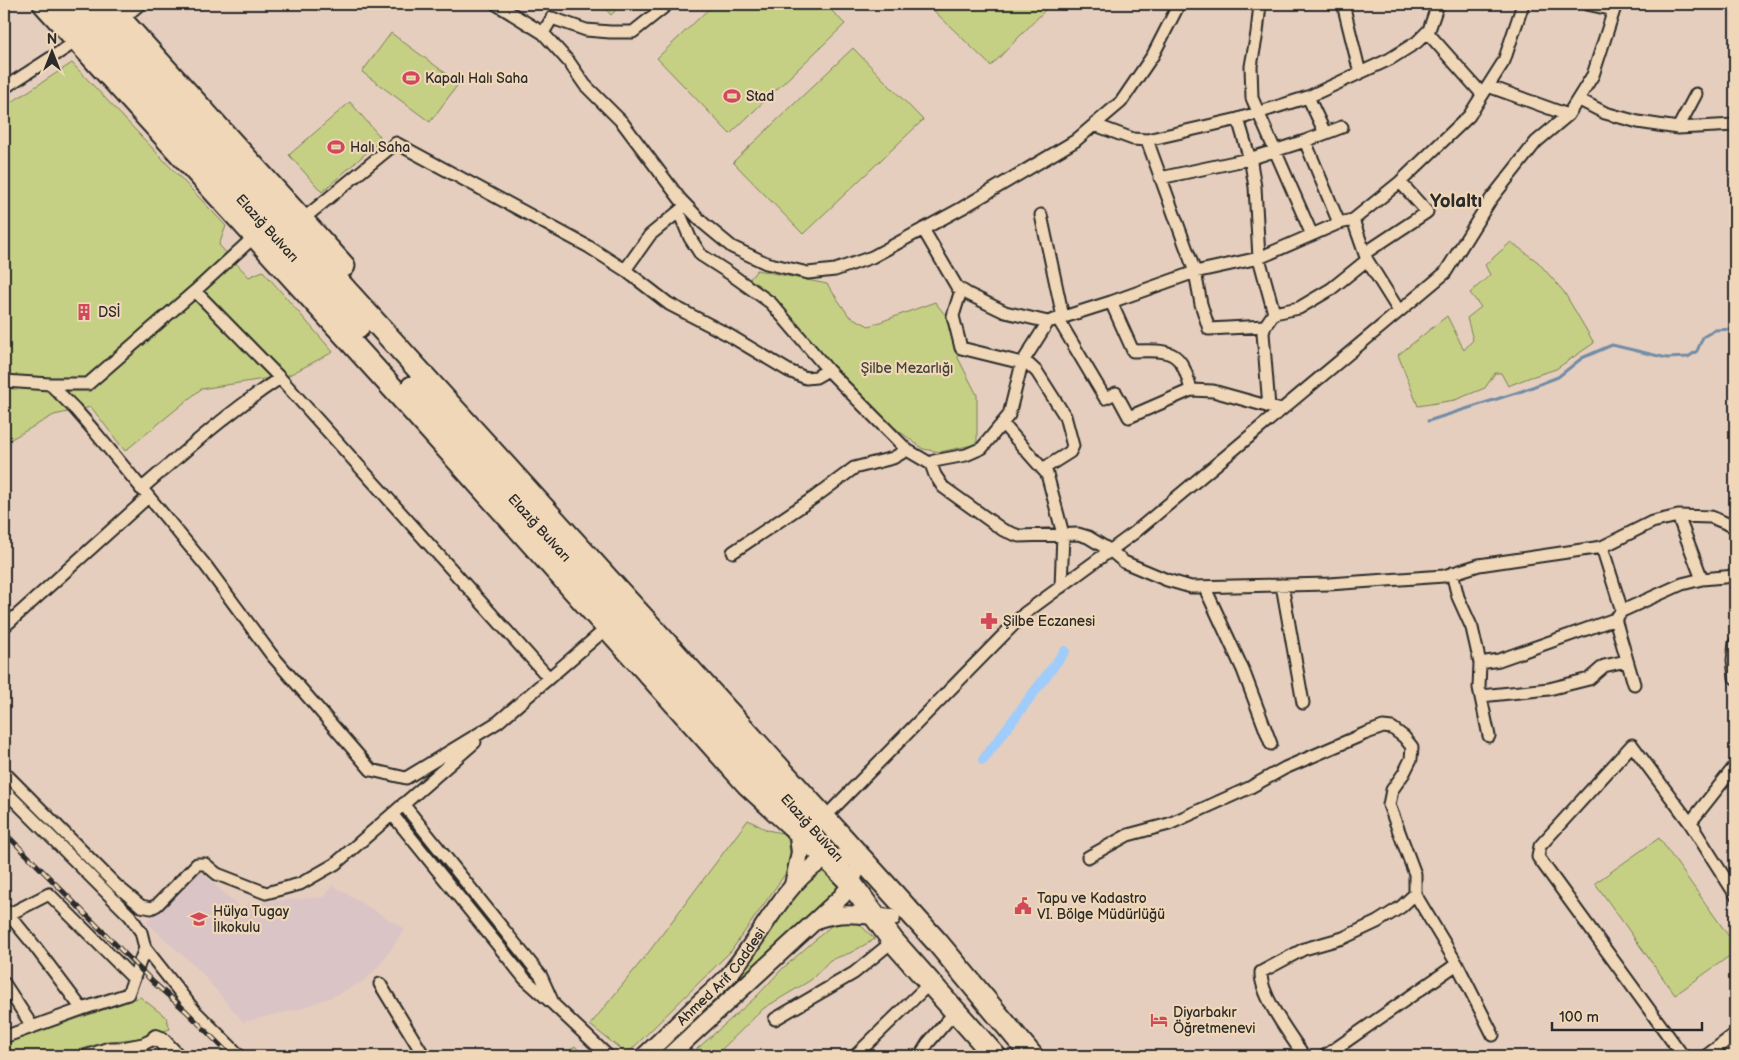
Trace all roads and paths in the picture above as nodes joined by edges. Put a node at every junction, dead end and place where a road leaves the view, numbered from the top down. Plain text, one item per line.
1 (44, 4) edge
2 (65, 4) edge
3 (87, 4) edge
4 (106, 4) edge
5 (140, 4) edge
6 (496, 4) edge
7 (668, 4) edge
8 (1177, 4) edge
9 (1260, 4) edge
10 (1343, 4) edge
11 (1438, 4) edge
12 (1523, 4) edge
13 (1587, 4) edge
14 (1614, 7) edge
15 (121, 20) junction
16 (1426, 32) junction
17 (543, 33) junction
18 (77, 41) junction
19 (1360, 73) junction
20 (4, 88) edge
21 (1485, 90) junction
22 (1696, 94) dead end
23 (1308, 97) junction
24 (1578, 99) junction
25 (1258, 113) junction
26 (1568, 115) junction
27 (1238, 119) junction
28 (1095, 125) junction
29 (1735, 125) edge
30 (1342, 126) dead end
31 (1678, 128) junction
32 (1325, 133) junction
33 (1147, 140) junction
34 (1305, 141) junction
35 (1276, 151) junction
36 (1249, 159) junction
37 (1160, 178) junction
38 (1400, 182) junction
39 (683, 209) junction
40 (1041, 216) dead end
41 (303, 219) junction
42 (1353, 220) junction
43 (1339, 223) junction
44 (923, 230) junction
45 (1312, 235) junction
46 (255, 236) junction
47 (1366, 257) junction
48 (1259, 258) junction
49 (625, 270) junction
50 (1195, 272) junction
51 (961, 290) junction
52 (195, 291) junction
53 (1112, 302) junction
54 (1399, 311) junction
55 (1274, 313) junction
56 (1056, 319) junction
57 (1265, 326) junction
58 (1023, 362) junction
59 (828, 370) junction
60 (280, 378) junction
61 (4, 381) edge
62 (50, 384) junction
63 (1191, 390) junction
64 (1269, 407) junction
65 (1281, 410) junction
66 (1002, 423) junction
67 (908, 450) junction
68 (931, 464) junction
69 (1043, 469) junction
70 (145, 493) junction
71 (1678, 516) junction
72 (1735, 527) edge
73 (1063, 534) junction
74 (1602, 547) junction
75 (1111, 551) junction
76 (733, 552) dead end
77 (607, 556) junction
78 (1452, 573) junction
79 (1735, 576) edge
80 (1702, 579) junction
81 (1282, 585) junction
82 (1061, 587) junction
83 (1205, 588) junction
84 (1619, 615) junction
85 (644, 617) junction
86 (4, 627) edge
87 (608, 627) junction
88 (1735, 643) edge
89 (1626, 661) junction
90 (1480, 663) junction
91 (549, 678) junction
92 (1735, 678) edge
93 (1634, 684) dead end
94 (1481, 696) junction
95 (1303, 703) dead end
96 (498, 722) junction
97 (1489, 736) dead end
98 (1271, 744) dead end
99 (1735, 766) edge
100 (4, 772) edge
101 (4, 790) edge
102 (404, 804) junction
103 (833, 809) junction
104 (392, 814) junction
105 (1690, 822) junction
106 (797, 830) junction
107 (1088, 857) dead end
108 (834, 858) junction
109 (856, 873) junction
110 (1735, 878) edge
111 (791, 890) junction
112 (1415, 894) junction
113 (1735, 894) edge
114 (5, 913) edge
115 (884, 917) junction
116 (817, 920) junction
117 (893, 941) junction
118 (145, 948) junction
119 (1457, 964) junction
120 (134, 979) junction
121 (930, 983) junction
122 (4, 984) edge
123 (380, 984) dead end
124 (554, 1005) junction
125 (82, 1008) junction
126 (955, 1012) junction
127 (776, 1019) dead end
128 (32, 1026) junction
129 (1735, 1034) edge
130 (1493, 1035) dead end
131 (4, 1036) edge
132 (149, 1041) junction
133 (109, 1052) edge
134 (86, 1056) edge
135 (144, 1056) edge
136 (176, 1056) edge
137 (240, 1056) edge
138 (424, 1056) edge
139 (608, 1056) edge
140 (644, 1056) edge
141 (669, 1056) edge
142 (855, 1056) edge
143 (920, 1056) edge
144 (995, 1056) edge
145 (1010, 1056) edge
146 (1032, 1056) edge
147 (1043, 1056) edge
148 (1304, 1056) edge
149 (1325, 1056) edge
150 (1683, 1056) edge
151 (1706, 1056) edge

1 - 18 highway
2 - 108 highway, Elazığ Bulvarı
3 - 85 highway, Elazığ Bulvarı
4 - 15 highway
5 - 15 street
6 - 17 street
7 - 17 street
8 - 28 street
9 - 25 street
10 - 19 street
11 - 16 street
12 - 21 street
13 - 14 street
14 - 24 street
15 - 41 highway
16 - 19 street
16 - 21 street
17 - 39 street
18 - 20 street
18 - 46 highway
19 - 23 street
21 - 26 street
21 - 38 street
22 - 31 street
23 - 25 street
23 - 32 street
24 - 26 street
24 - 31 street
25 - 27 street
25 - 35 street
26 - 54 street
27 - 33 street
27 - 36 street
28 - 33 street
28 - 44 street
29 - 31 street
30 - 32 street
32 - 34 street
33 - 37 street
34 - 35 street
34 - 43 street
35 - 36 street
35 - 45 street
36 - 37 street
36 - 48 street
37 - 50 street
38 - 42 street
38 - 47 street
39 - 44 street
39 - 49 street
39 - 59 street
40 - 56 street
41 - 49 street
41 - 77 highway
42 - 43 street
42 - 47 street
43 - 45 street
44 - 51 street
45 - 48 street
46 - 52 street
46 - 87 highway
47 - 54 street
47 - 55 street
48 - 50 street
48 - 55 street
49 - 59 street
50 - 53 street
50 - 57 street
51 - 56 street
51 - 58 street
52 - 60 street
52 - 62 street
53 - 56 street
53 - 63 street
54 - 65 street
55 - 57 street
56 - 58 street
56 - 63 street
57 - 64 street
58 - 66 street
58 - 69 street
59 - 67 street
60 - 70 street
60 - 91 street
61 - 62 street
62 - 70 street
63 - 64 street
64 - 65 street
65 - 75 street
66 - 68 street
66 - 69 street
67 - 68 street
67 - 76 street
68 - 73 street
69 - 73 street
70 - 86 street
70 - 96 street
71 - 72 street
71 - 74 street
71 - 80 street
73 - 75 street
73 - 82 street
74 - 78 street
74 - 84 street
75 - 82 street
75 - 83 street
77 - 85 highway
77 - 103 highway
78 - 81 street
78 - 90 street
79 - 80 street
80 - 84 street
81 - 83 street
81 - 95 street
82 - 103 street
83 - 98 street
84 - 89 street
84 - 90 street
85 - 109 highway, Elazığ Bulvarı
87 - 91 street
87 - 106 highway
88 - 92 street
89 - 93 street
89 - 94 street
90 - 94 street
91 - 96 street
94 - 97 street
96 - 102 street
99 - 105 street
100 - 104 street
101 - 118 street
102 - 104 street
102 - 124 street
103 - 147 highway
104 - 124 street
105 - 110 street
105 - 113 street
105 - 150 street
106 - 108 highway
106 - 111 street, Ahmed Arif Caddesi
107 - 112 street
108 - 109 highway, Elazığ Bulvarı
108 - 111 street, Ahmed Arif Caddesi
109 - 115 highway, Elazığ Bulvarı
109 - 116 street, Ahmed Arif Caddesi
109 - 146 highway, Elazığ Bulvarı
111 - 140 street, Ahmed Arif Caddesi
112 - 119 street
112 - 148 street
114 - 120 street
114 - 125 street
115 - 116 street, Ahmed Arif Caddesi
115 - 117 highway
115 - 145 highway, Elazığ Bulvarı
116 - 141 street, Ahmed Arif Caddesi
117 - 121 highway
117 - 127 street
118 - 120 street
118 - 137 street
119 - 130 street
119 - 149 street
120 - 125 street
121 - 126 highway
121 - 142 street
122 - 128 street
123 - 138 street
124 - 139 street
125 - 128 street
126 - 143 street
126 - 144 highway
128 - 131 street
129 - 151 street
132 - 133 street
132 - 135 street
132 - 136 street
133 - 134 street

